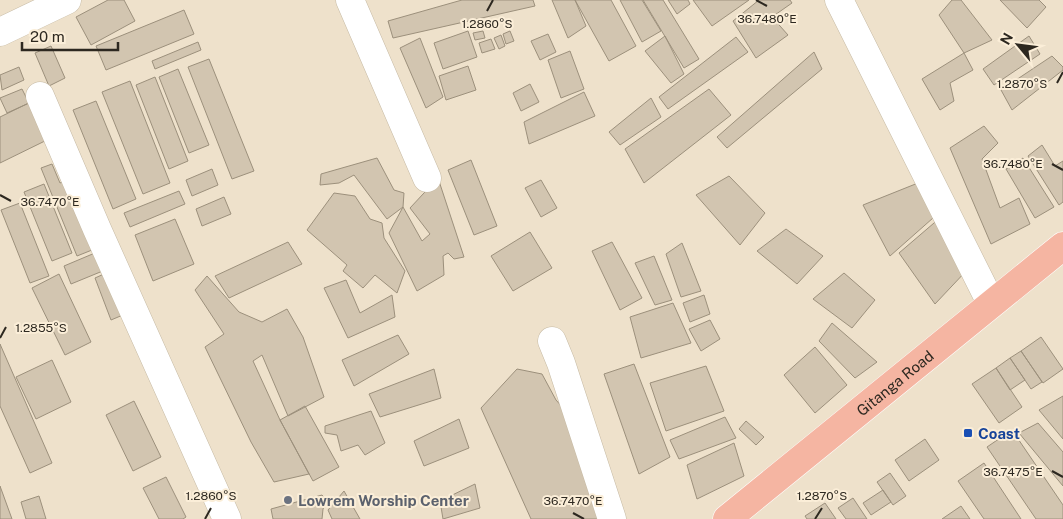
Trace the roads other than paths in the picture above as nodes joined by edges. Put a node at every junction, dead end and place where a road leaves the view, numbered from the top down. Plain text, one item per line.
1 (67, 0) edge
2 (351, 0) edge
3 (838, 0) edge
4 (0, 32) edge
5 (40, 96) dead end
6 (427, 178) dead end
7 (1061, 253) edge
8 (991, 303) junction
9 (552, 341) dead end
10 (227, 519) edge
11 (612, 519) edge
12 (727, 519) edge

1 - 4 street
2 - 6 street
3 - 8 street
5 - 10 street
7 - 8 main road, Gitanga Road
8 - 12 main road, Gitanga Road
9 - 11 street

